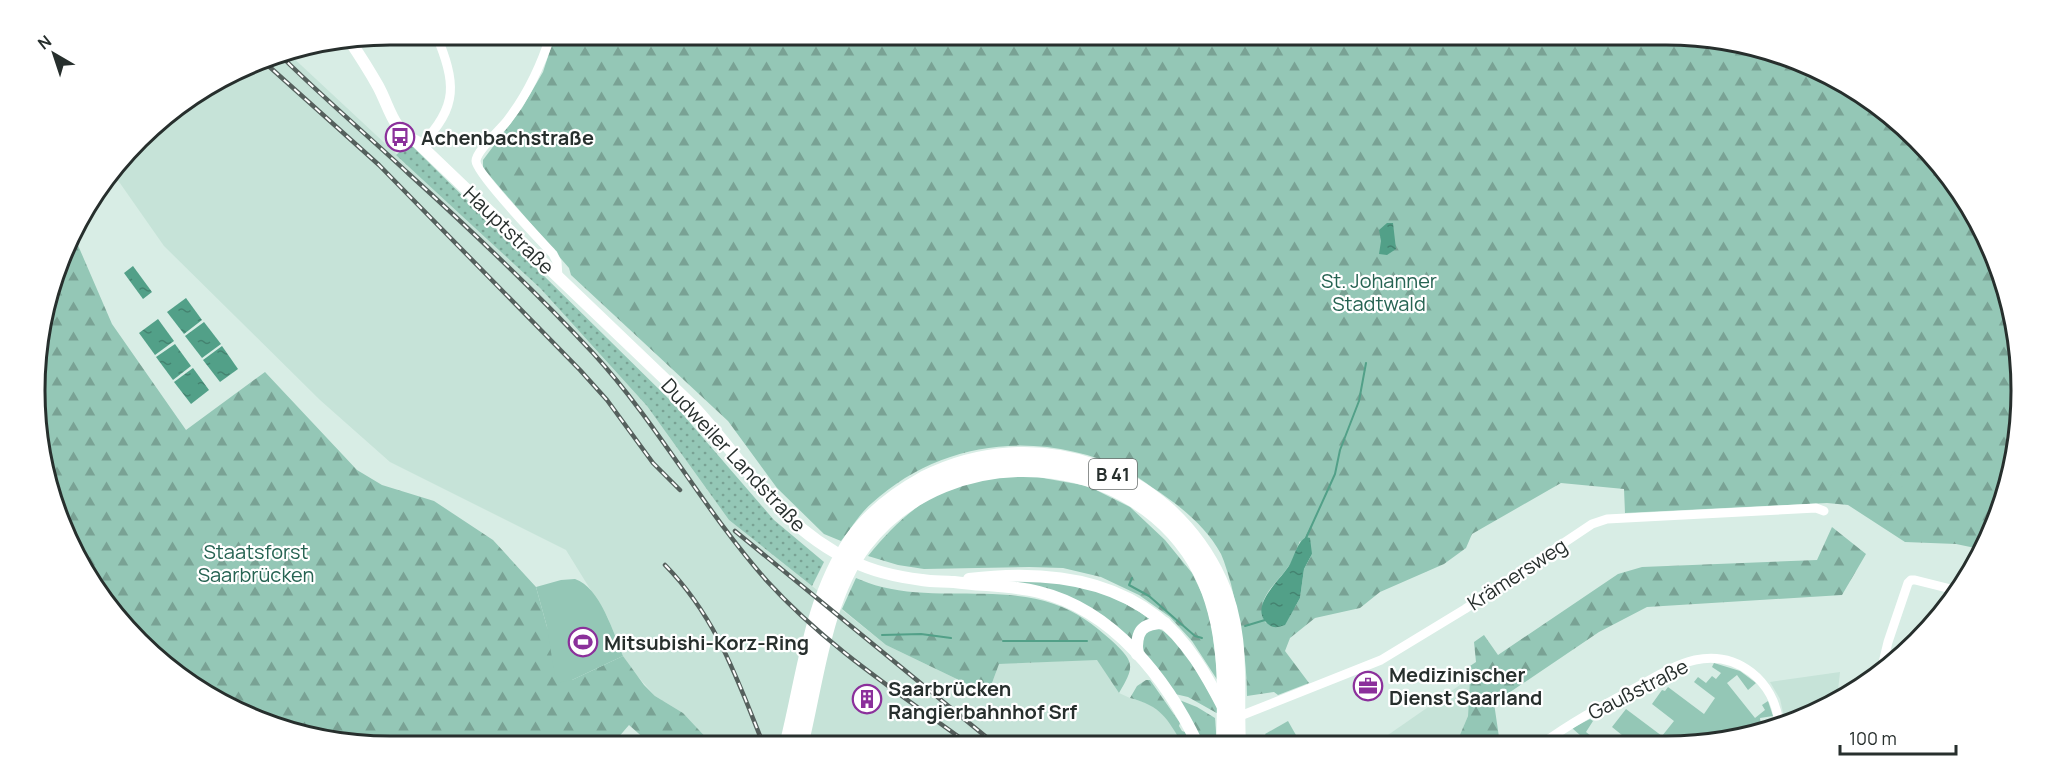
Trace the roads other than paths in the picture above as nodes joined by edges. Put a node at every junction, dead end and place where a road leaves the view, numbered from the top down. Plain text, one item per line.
1 (440, 45) edge
2 (547, 45) edge
3 (354, 47) edge
4 (419, 144) junction
5 (558, 277) junction
6 (601, 318) joint
7 (1824, 511) dead end
8 (953, 582) junction
9 (1949, 588) edge
10 (1165, 624) junction
11 (1137, 654) junction
12 (1884, 658) edge
13 (1232, 677) junction
14 (1778, 718) edge
15 (1230, 721) junction
16 (788, 736) edge
17 (802, 736) edge
18 (1193, 736) edge
19 (1225, 736) edge
20 (1237, 736) edge
21 (1239, 736) edge
22 (1554, 736) edge

1 - 4 street
2 - 5 street
3 - 4 main road, Hauptstraße
4 - 5 main road, Hauptstraße
5 - 6 main road, Hauptstraße
6 - 8 main road, Dudweiler Landstraße
7 - 15 street, Krämersweg
8 - 10 main road, Dudweiler Landstraße
8 - 11 main road, Dudweiler Landstraße
9 - 12 street
10 - 11 main road
10 - 15 main road, Dudweiler Landstraße
11 - 18 main road, Dudweiler Landstraße
13 - 16 highway, B 41
13 - 17 highway, B 41
13 - 19 highway, B 41
13 - 21 highway, B 41
14 - 22 street, Gaußstraße
15 - 20 main road, Dudweiler Landstraße

